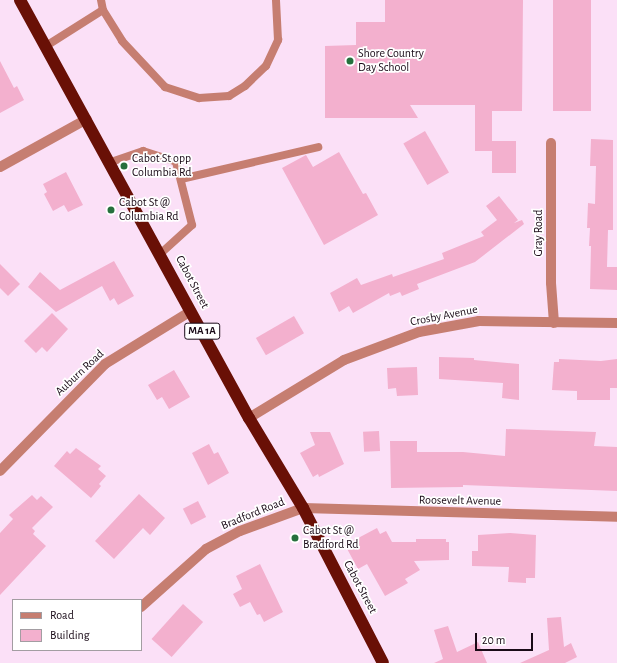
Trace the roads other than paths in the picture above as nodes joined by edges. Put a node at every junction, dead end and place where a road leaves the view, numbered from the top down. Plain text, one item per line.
1 (20, 0) edge
2 (101, 0) edge
3 (276, 0) edge
4 (103, 10) junction
5 (46, 46) junction
6 (87, 119) junction
7 (552, 143) dead end
8 (318, 147) dead end
9 (111, 162) junction
10 (0, 167) edge
11 (180, 179) junction
12 (160, 254) junction
13 (191, 311) junction
14 (554, 323) junction
15 (617, 323) edge
16 (250, 418) junction
17 (0, 471) edge
18 (303, 508) junction
19 (617, 517) edge
20 (142, 606) edge
21 (383, 663) edge

1 - 5 highway, Cabot Street / MA 1A
2 - 4 lane
3 - 4 lane
4 - 5 lane
5 - 6 highway, Cabot Street / MA 1A
6 - 9 highway, Cabot Street / MA 1A
6 - 10 street
7 - 14 street, Gray Road
8 - 11 lane
9 - 11 lane
9 - 12 highway, Cabot Street / MA 1A
11 - 12 lane
12 - 13 highway, Cabot Street / MA 1A
13 - 16 highway, Cabot Street / MA 1A
13 - 17 street, Auburn Road
14 - 15 street, Crosby Avenue
14 - 16 street, Crosby Avenue
16 - 18 highway, Cabot Street / MA 1A
18 - 19 street, Roosevelt Avenue
18 - 20 street, Bradford Road
18 - 21 highway, Cabot Street / MA 1A

